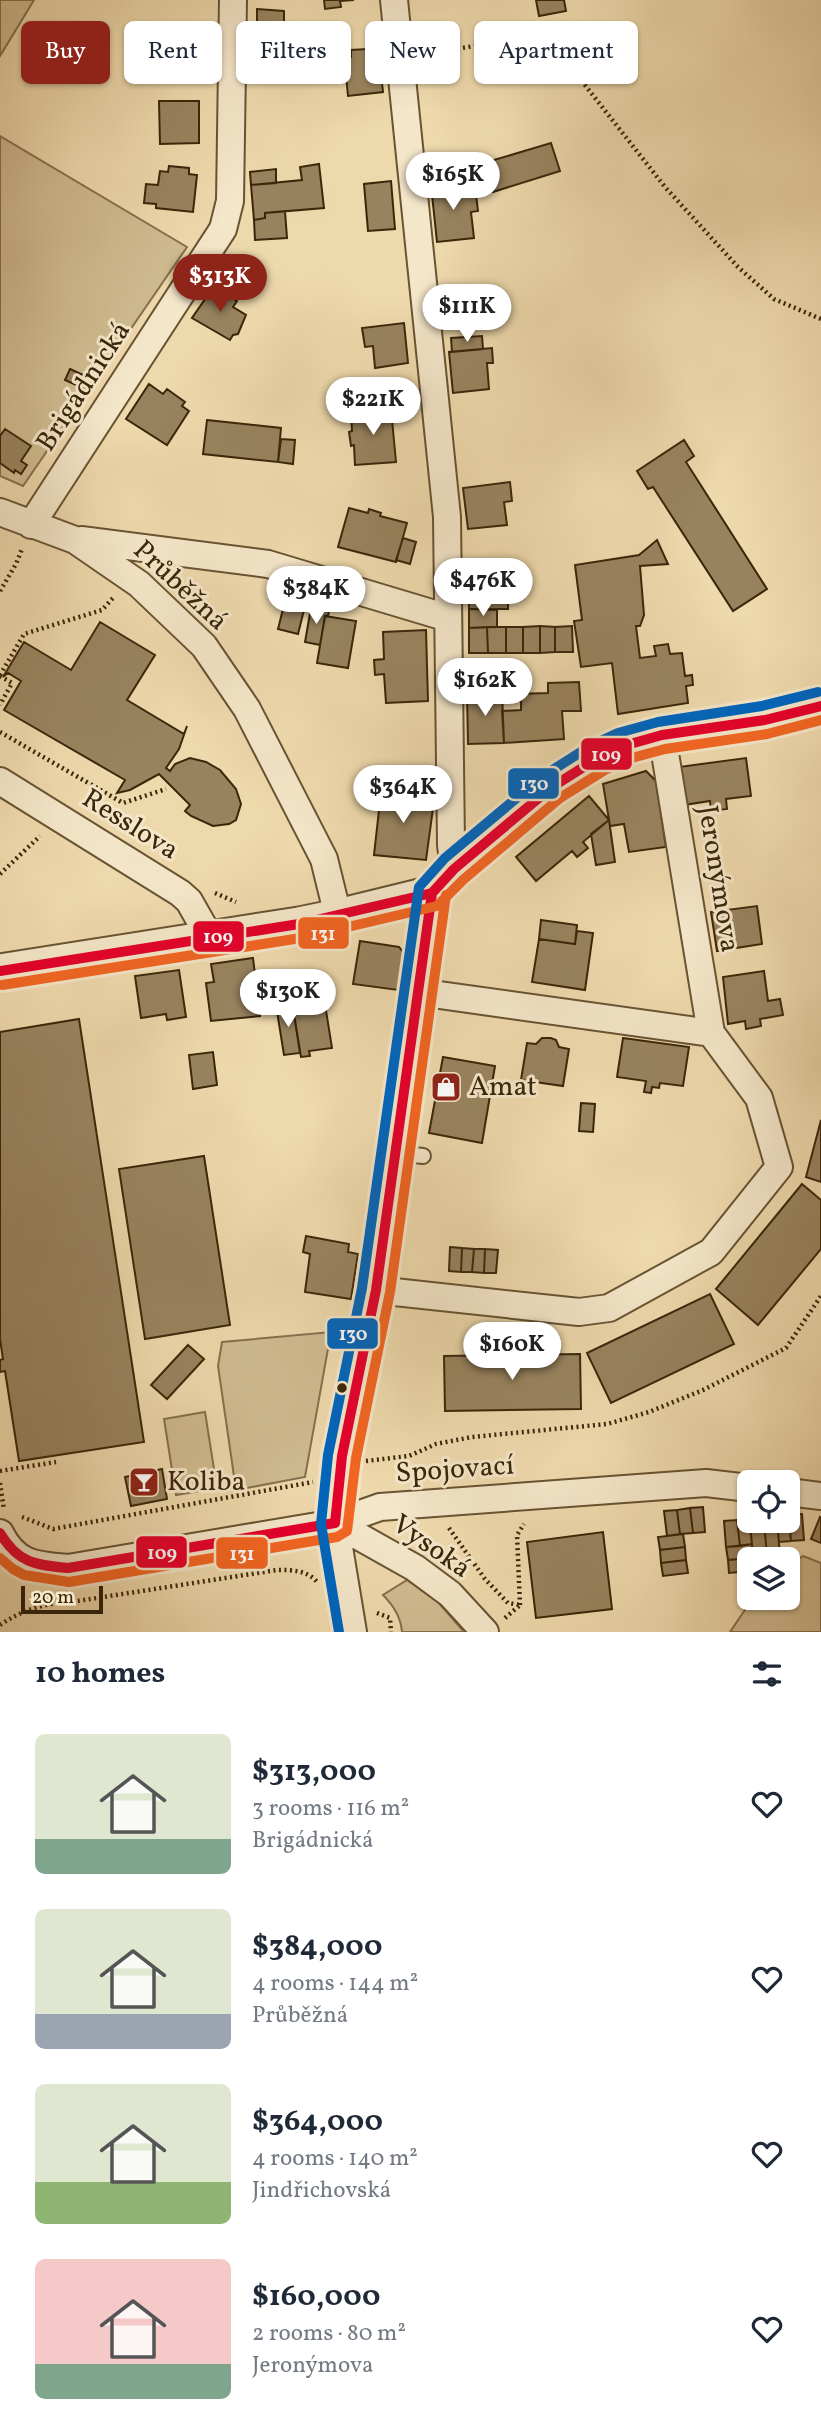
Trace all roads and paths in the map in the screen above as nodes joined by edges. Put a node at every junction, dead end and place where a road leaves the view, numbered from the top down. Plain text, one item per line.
1 (233, 0) edge
2 (394, 0) edge
3 (396, 21) edge
4 (460, 48) edge
5 (403, 84) edge
6 (821, 319) edge
7 (0, 512) edge
8 (31, 525) junction
9 (75, 540) junction
10 (0, 592) edge
11 (117, 594) dead end
12 (448, 618) junction
13 (0, 676) edge
14 (0, 705) edge
15 (821, 706) edge
16 (0, 732) edge
17 (662, 735) junction
18 (0, 780) edge
19 (166, 789) dead end
20 (46, 831) dead end
21 (0, 874) edge
22 (443, 881) junction
23 (338, 916) junction
24 (210, 938) junction
25 (0, 971) edge
26 (418, 992) junction
27 (711, 1033) junction
28 (395, 1153) junction
29 (423, 1156) dead end
30 (376, 1290) junction
31 (821, 1296) edge
32 (342, 1456) junction
33 (56, 1462) dead end
34 (0, 1471) edge
35 (0, 1483) edge
36 (737, 1487) edge
37 (800, 1493) edge
38 (541, 1496) junction
39 (821, 1496) edge
40 (433, 1504) junction
41 (335, 1523) junction
42 (3, 1547) edge
43 (319, 1584) dead end
44 (377, 1613) dead end
45 (0, 1625) edge
46 (353, 1632) edge
47 (391, 1632) edge
48 (485, 1632) edge

1 - 8 street, Brigádnická
2 - 3 street
4 - 6 path
5 - 12 street
7 - 8 street, Průběžná
8 - 9 street, Průběžná
8 - 10 path
9 - 12 street, Průběžná
9 - 23 street, Průběžná
11 - 13 path
12 - 22 street
13 - 14 path
15 - 17 street
16 - 19 path
17 - 22 street
17 - 27 street, Jeronýmova
18 - 24 street, Resslova
20 - 21 path
22 - 23 street
22 - 26 street
23 - 24 street
24 - 25 street
26 - 27 street
26 - 28 street
27 - 30 street, Jeronýmova
28 - 29 lane
28 - 30 street
30 - 32 street
31 - 32 path
32 - 35 path
32 - 41 street
33 - 34 path
36 - 38 street, Spojovací
37 - 39 street
38 - 40 street, Spojovací
38 - 40 path
40 - 41 street, Spojovací
41 - 42 street, Spojovací
41 - 46 street
41 - 48 street, Vysoká
43 - 45 path
44 - 47 path

